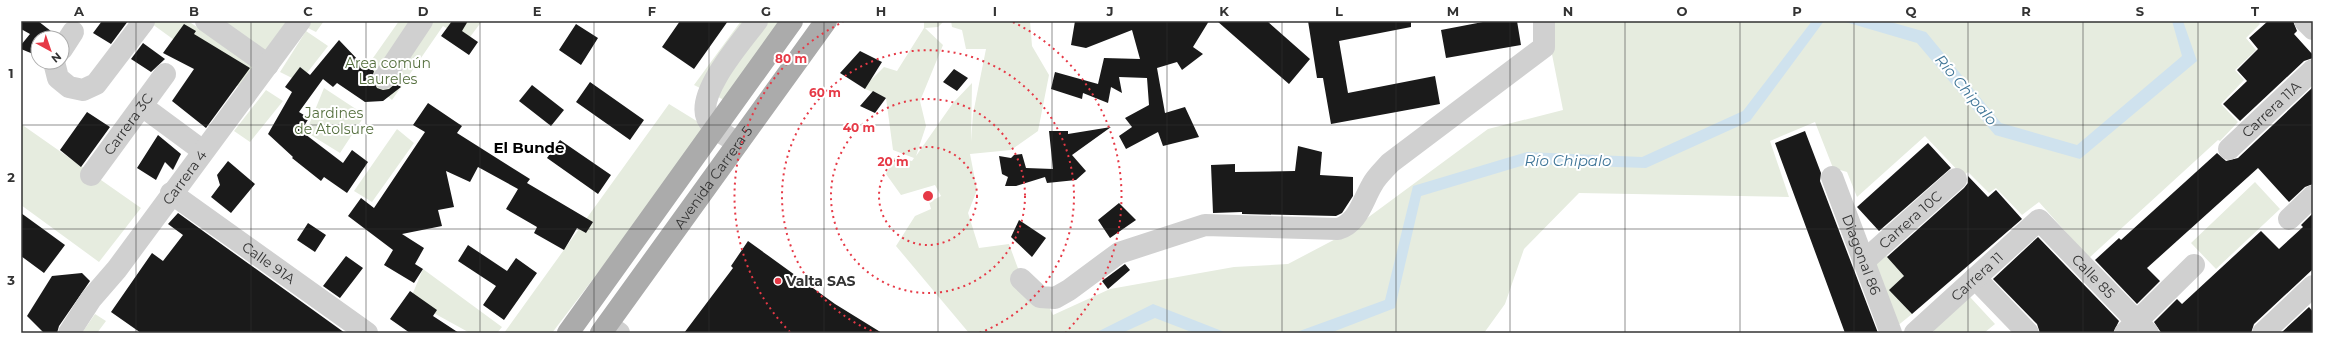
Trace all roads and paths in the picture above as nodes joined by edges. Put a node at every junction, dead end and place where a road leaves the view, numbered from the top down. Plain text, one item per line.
1 (144, 21) edge
2 (206, 21) edge
3 (300, 21) edge
4 (422, 21) edge
5 (757, 21) edge
6 (792, 21) edge
7 (826, 21) edge
8 (1544, 21) edge
9 (2305, 21) edge
10 (2313, 29) edge
11 (268, 65) junction
12 (56, 70) edge
13 (2313, 70) edge
14 (165, 74) dead end
15 (384, 78) dead end
16 (142, 106) junction
17 (716, 128) junction
18 (738, 143) junction
19 (2229, 149) dead end
20 (203, 151) junction
21 (92, 175) dead end
22 (1832, 177) dead end
23 (1956, 179) dead end
24 (171, 193) junction
25 (2313, 196) edge
26 (2289, 219) dead end
27 (2039, 220) joint
28 (1864, 261) junction
29 (2194, 265) dead end
30 (1975, 278) junction
31 (1021, 279) dead end
32 (2313, 286) edge
33 (2015, 329) edge
34 (2136, 329) edge
35 (609, 330) edge
36 (69, 333) edge
37 (367, 333) edge
38 (568, 333) edge
39 (1891, 333) edge
40 (1915, 333) edge
41 (2263, 333) edge

1 - 12 street
2 - 11 street
3 - 11 street, Carrera 4
4 - 15 street
5 - 17 street
6 - 17 main road, Avenida Carrera 5
7 - 18 main road, Avenida Carrera 5
8 - 31 street
9 - 10 street
11 - 20 street, Carrera 4
13 - 19 street, Carrera 11A
14 - 16 street, Carrera 3C
16 - 20 street
16 - 21 street, Carrera 3C
17 - 18 street
17 - 38 main road, Avenida Carrera 5
18 - 35 main road, Avenida Carrera 5
20 - 24 street, Carrera 4
22 - 28 street, Diagonal 86
23 - 28 street, Carrera 10C
24 - 36 street, Carrera 4
24 - 37 street, Calle 91A
25 - 26 street
27 - 30 street, Carrera 11
27 - 34 street, Calle 85
28 - 39 street, Diagonal 86
29 - 34 street
30 - 33 street
30 - 40 street, Carrera 11
32 - 41 street

